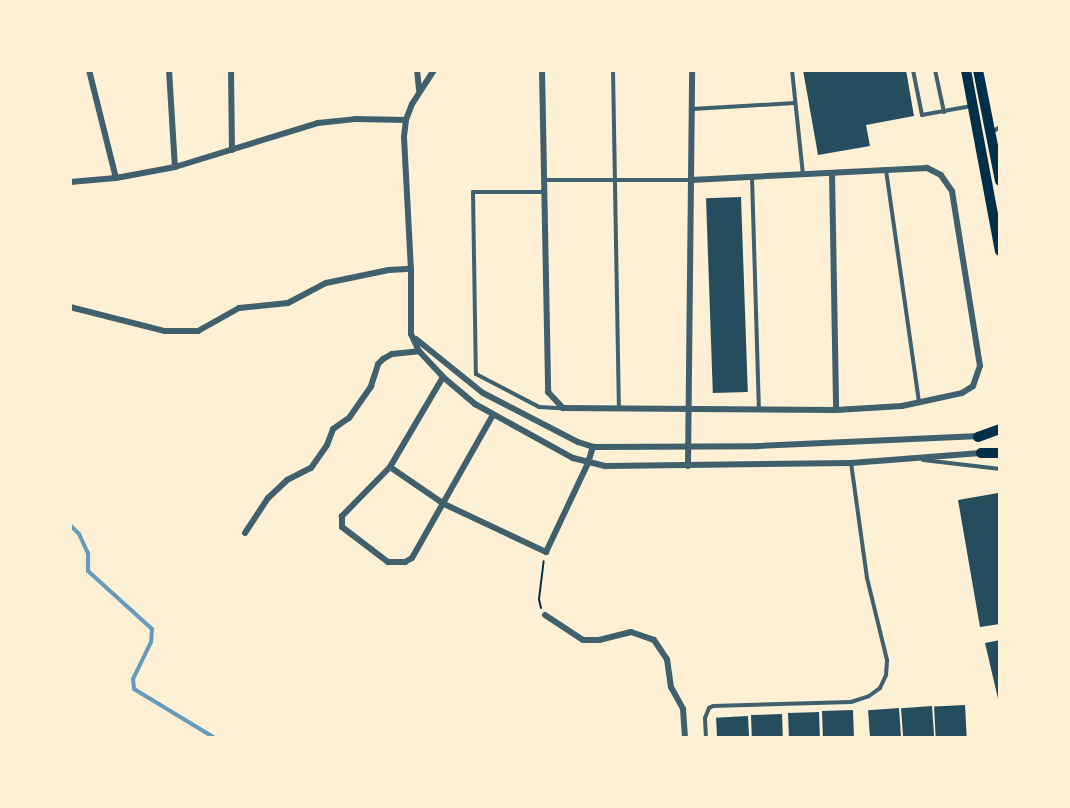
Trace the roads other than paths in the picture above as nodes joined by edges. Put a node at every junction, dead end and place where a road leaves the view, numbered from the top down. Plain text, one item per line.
1 (89, 70) edge
2 (169, 70) edge
3 (231, 70) edge
4 (417, 70) edge
5 (434, 70) edge
6 (542, 70) edge
7 (613, 70) edge
8 (692, 70) edge
9 (792, 70) edge
10 (913, 70) edge
11 (935, 70) edge
12 (966, 70) edge
13 (978, 70) edge
14 (419, 91) junction
15 (795, 103) junction
16 (972, 106) junction
17 (692, 110) junction
18 (944, 112) junction
19 (406, 120) junction
20 (999, 128) edge
21 (989, 134) junction
22 (232, 150) junction
23 (175, 167) junction
24 (886, 170) junction
25 (832, 173) junction
26 (803, 175) junction
27 (752, 176) junction
28 (117, 178) junction
29 (615, 179) junction
30 (545, 180) junction
31 (691, 180) junction
32 (999, 181) edge
33 (70, 182) edge
34 (545, 192) junction
35 (998, 246) edge
36 (999, 259) edge
37 (411, 269) junction
38 (70, 307) edge
39 (411, 334) junction
40 (419, 351) junction
41 (442, 377) junction
42 (919, 402) junction
43 (563, 408) junction
44 (619, 409) junction
45 (688, 410) junction
46 (759, 410) junction
47 (836, 410) junction
48 (494, 415) junction
49 (999, 430) edge
50 (978, 436) joint
51 (593, 447) junction
52 (688, 447) junction
53 (999, 451) edge
54 (981, 453) joint
55 (920, 460) junction
56 (588, 463) junction
57 (851, 463) junction
58 (688, 466) junction
59 (390, 467) junction
60 (999, 469) edge
61 (444, 504) junction
62 (245, 533) dead end
63 (545, 615) road end
64 (685, 738) edge
65 (706, 738) edge

1 - 28 street
2 - 23 street
3 - 22 street
4 - 14 street
5 - 14 street
6 - 30 street
7 - 29 lane
8 - 17 street
9 - 15 lane
10 - 18 lane
11 - 18 lane
12 - 16 main road
13 - 21 main road
14 - 19 street
15 - 17 lane
15 - 26 lane
16 - 18 lane
16 - 35 main road
17 - 31 street
19 - 22 street
19 - 37 street
20 - 21 lane
21 - 32 main road
22 - 23 street
23 - 28 street
24 - 25 street
24 - 42 lane
24 - 42 street
25 - 26 street
25 - 47 street
26 - 27 street
27 - 31 street
27 - 46 lane
28 - 33 street
29 - 30 lane
29 - 31 lane
29 - 44 lane
30 - 34 street
31 - 45 street
34 - 43 street
34 - 43 lane
35 - 36 main road
37 - 38 street
37 - 39 street
39 - 40 street
39 - 51 street
40 - 41 street
40 - 62 street
41 - 48 street
41 - 59 street
42 - 47 street
43 - 44 street
44 - 45 street
45 - 46 street
45 - 52 street
46 - 47 street
48 - 56 street
48 - 61 street
49 - 50 main road
50 - 52 street
51 - 52 street
51 - 56 street
52 - 58 street
53 - 54 main road
54 - 55 street
55 - 57 street
55 - 60 lane
56 - 58 street
56 - 61 street
57 - 58 street
57 - 65 lane
59 - 61 street
59 - 61 street
63 - 64 street

